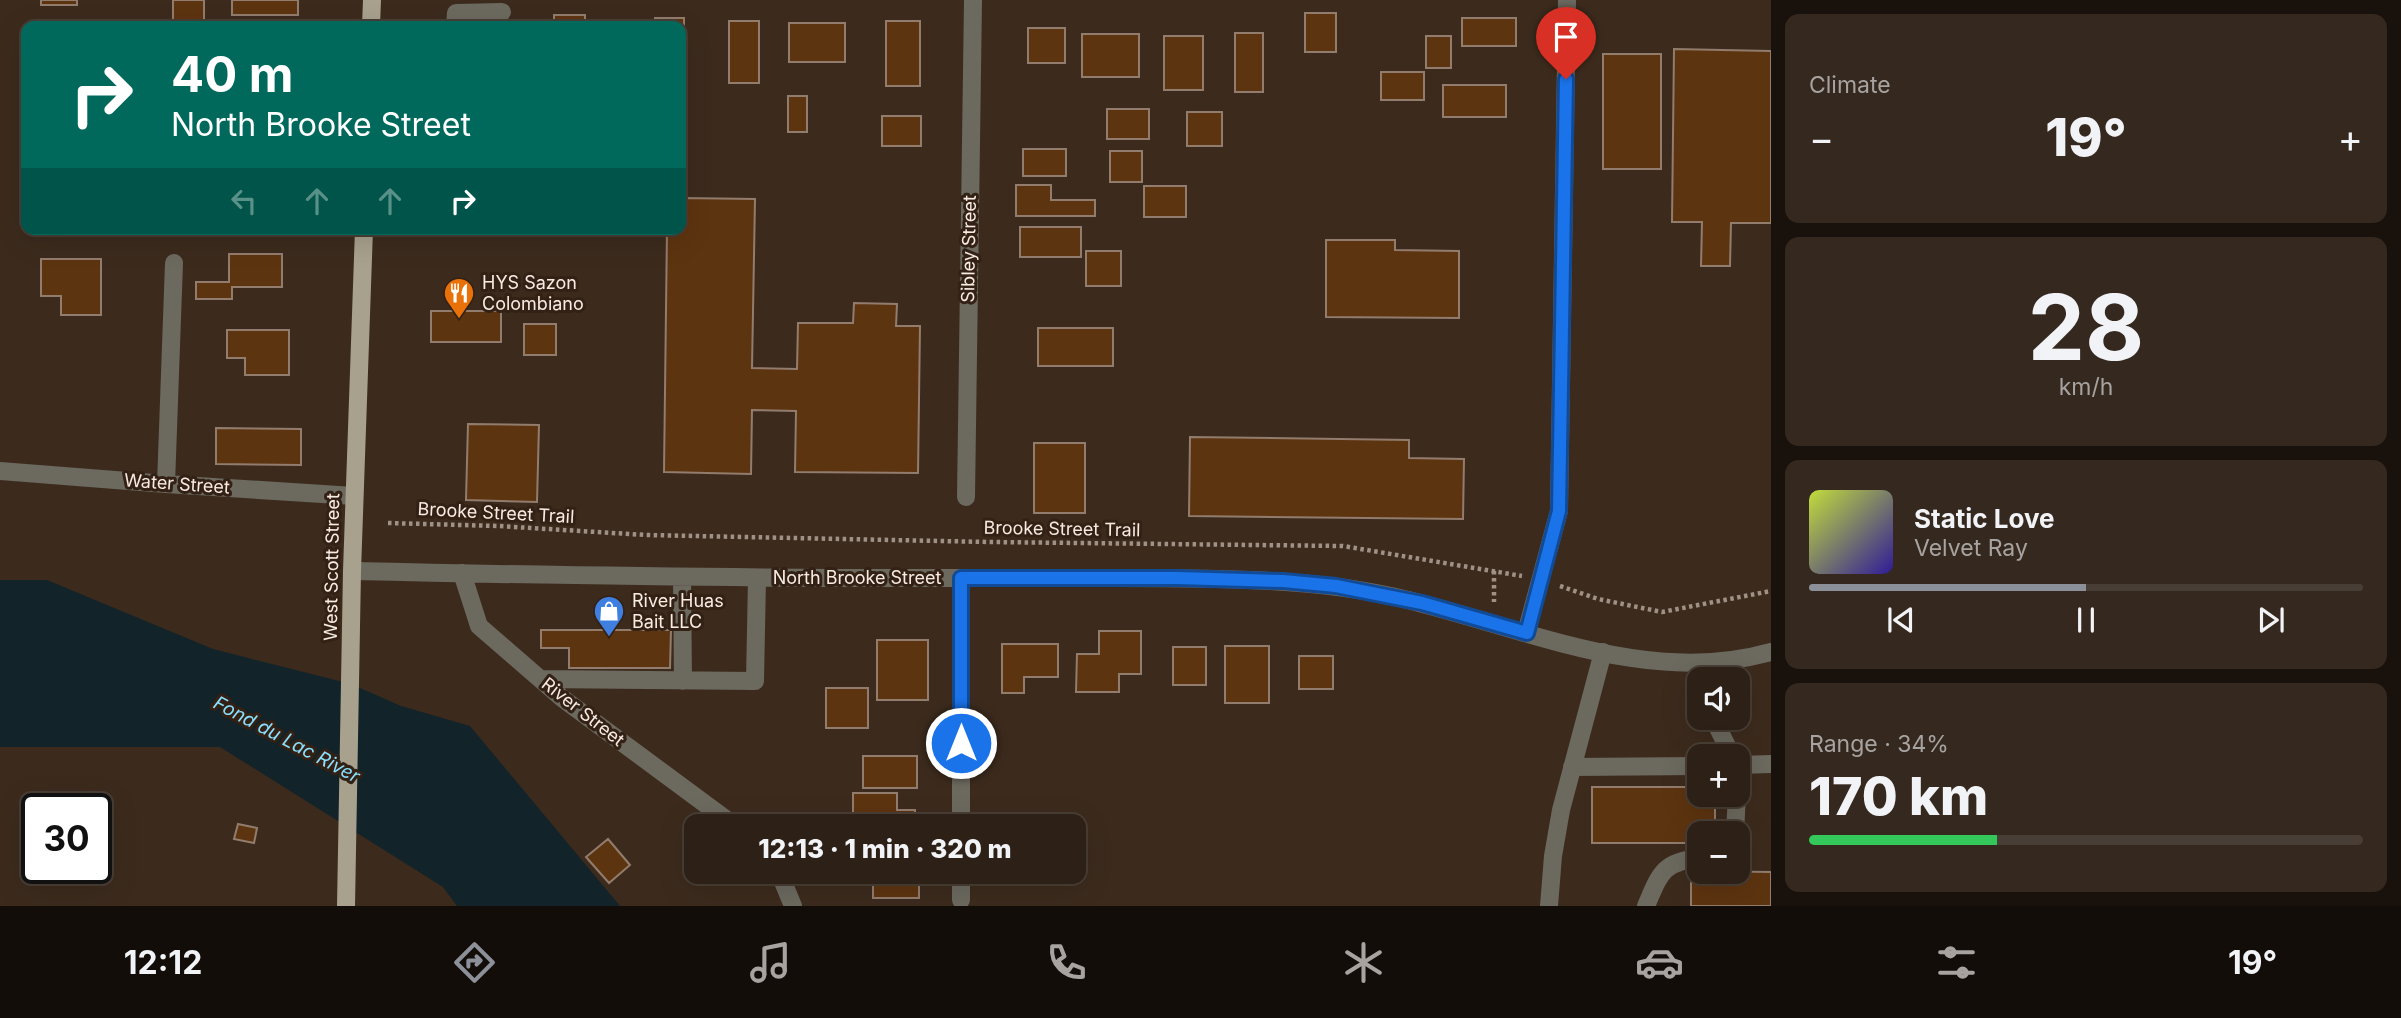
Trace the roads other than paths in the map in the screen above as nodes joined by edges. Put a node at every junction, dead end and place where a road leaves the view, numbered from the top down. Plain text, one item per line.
1 (372, 0) edge
2 (973, 0) edge
3 (1567, 0) edge
4 (501, 13) edge
5 (371, 21) edge
6 (455, 21) edge
7 (363, 235) edge
8 (174, 263) dead end
9 (0, 471) edge
10 (166, 484) junction
11 (354, 496) junction
12 (966, 497) dead end
13 (352, 571) junction
14 (462, 573) junction
15 (682, 578) junction
16 (757, 578) junction
17 (961, 578) junction
18 (1527, 633) junction
19 (1603, 652) junction
20 (1771, 652) edge
21 (1715, 667) edge
22 (1687, 668) edge
23 (540, 679) junction
24 (683, 681) junction
25 (1771, 764) edge
26 (1750, 765) edge
27 (1687, 766) edge
28 (1572, 767) junction
29 (719, 814) edge
30 (961, 814) edge
31 (1687, 859) edge
32 (784, 884) edge
33 (961, 884) edge
34 (961, 900) dead end
35 (346, 906) edge
36 (793, 906) edge
37 (1549, 906) edge
38 (1646, 906) edge

1 - 5 main road
2 - 12 street, Sibley Street
3 - 18 street
4 - 6 street
7 - 11 main road, West Scott Street
8 - 10 street
9 - 10 street, Water Street
10 - 11 street, Water Street
11 - 13 main road, West Scott Street
13 - 14 street, North Brooke Street
13 - 35 main road, West Scott Street
14 - 15 street, North Brooke Street
14 - 23 street, River Street
15 - 16 street, North Brooke Street
15 - 24 street
16 - 17 street, North Brooke Street
16 - 24 street
17 - 18 street, North Brooke Street
17 - 30 street
18 - 19 street, North Brooke Street
19 - 22 street, North Brooke Street
19 - 28 street
20 - 21 street, North Brooke Street
23 - 24 street
23 - 29 street, River Street
25 - 26 street
27 - 28 street
28 - 37 street
31 - 38 street
32 - 36 street
33 - 34 street

